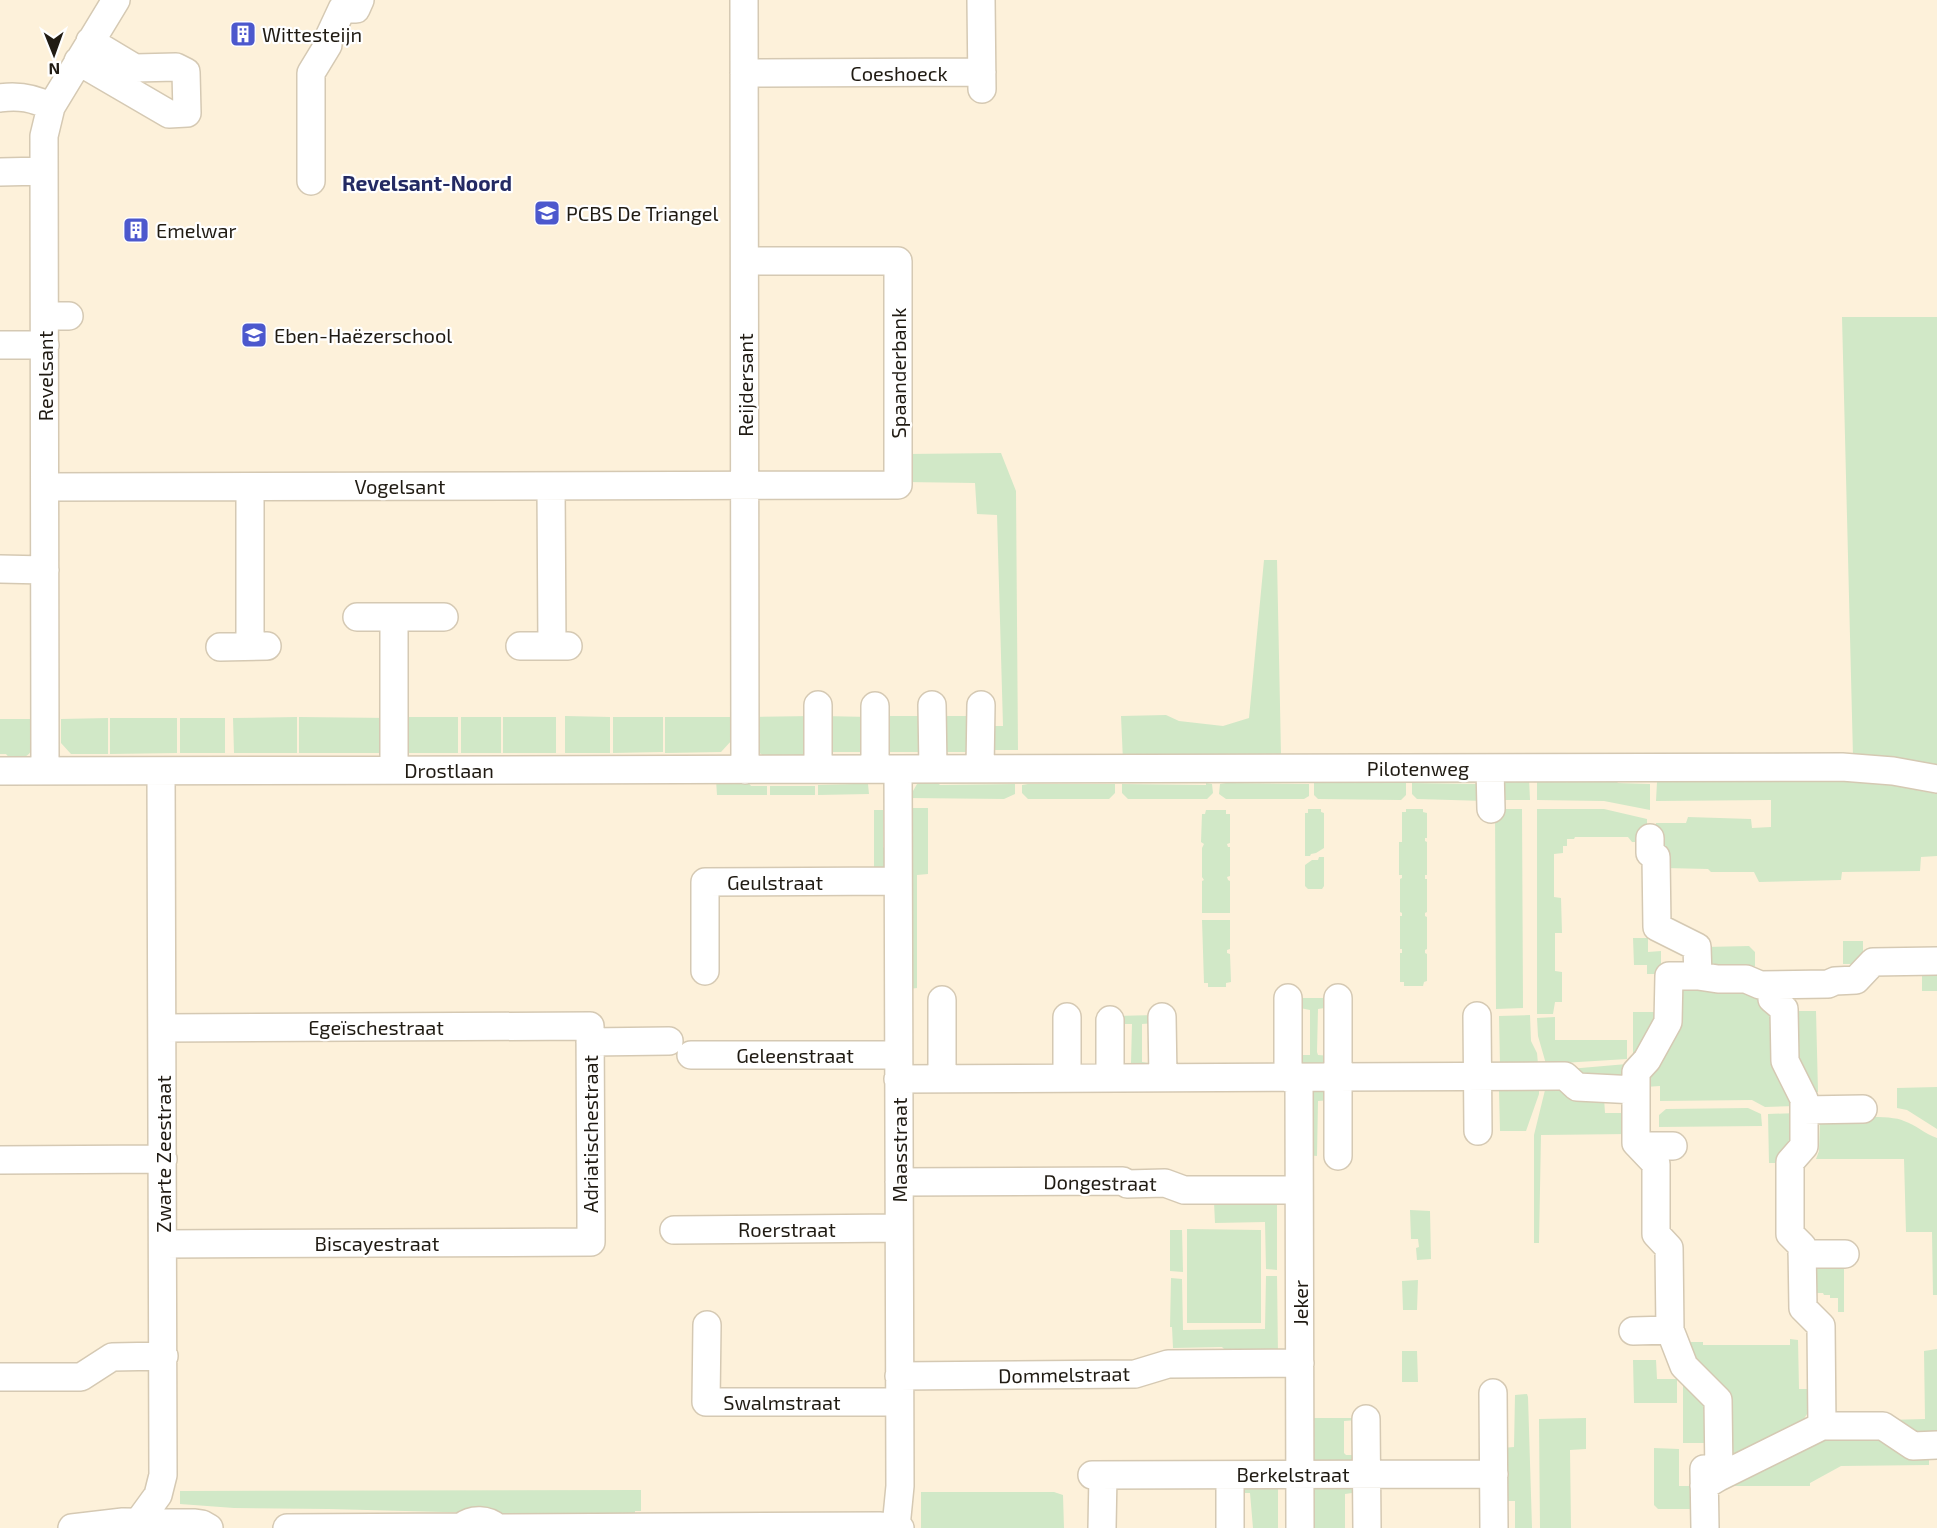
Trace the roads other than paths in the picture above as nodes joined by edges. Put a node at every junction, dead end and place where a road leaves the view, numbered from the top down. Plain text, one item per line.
1 (116, 0) edge
2 (744, 0) edge
3 (981, 0) edge
4 (351, 4) edge
5 (744, 73) junction
6 (0, 98) edge
7 (51, 107) junction
8 (44, 171) junction
9 (0, 172) edge
10 (311, 181) dead end
11 (745, 261) junction
12 (0, 345) edge
13 (45, 345) junction
14 (745, 485) junction
15 (250, 486) junction
16 (551, 486) junction
17 (45, 487) junction
18 (0, 569) edge
19 (45, 570) junction
20 (357, 617) dead end
21 (394, 617) junction
22 (444, 617) dead end
23 (520, 646) dead end
24 (220, 647) dead end
25 (818, 705) dead end
26 (932, 705) dead end
27 (981, 705) dead end
28 (875, 706) dead end
29 (1490, 768) junction
30 (818, 769) junction
31 (886, 769) junction
32 (933, 769) junction
33 (981, 769) junction
34 (394, 770) junction
35 (745, 770) junction
36 (0, 771) edge
37 (45, 771) junction
38 (162, 771) junction
39 (1937, 779) edge
40 (1491, 809) dead end
41 (1650, 838) dead end
42 (898, 881) junction
43 (1937, 961) edge
44 (705, 971) dead end
45 (1698, 975) junction
46 (1785, 984) junction
47 (1288, 998) dead end
48 (1338, 998) dead end
49 (942, 1000) dead end
50 (1478, 1016) dead end
51 (1067, 1017) dead end
52 (1162, 1017) dead end
53 (1110, 1020) dead end
54 (163, 1028) junction
55 (590, 1034) junction
56 (680, 1048) joint
57 (898, 1067) junction
58 (1339, 1077) junction
59 (1478, 1077) junction
60 (1067, 1078) junction
61 (1110, 1078) junction
62 (1163, 1078) junction
63 (1294, 1078) junction
64 (942, 1079) junction
65 (1636, 1090) junction
66 (1863, 1109) dead end
67 (1804, 1110) junction
68 (1478, 1131) dead end
69 (1639, 1146) junction
70 (1673, 1146) dead end
71 (1338, 1156) dead end
72 (163, 1159) junction
73 (0, 1160) edge
74 (899, 1182) junction
75 (1299, 1190) junction
76 (899, 1228) junction
77 (674, 1230) dead end
78 (591, 1242) joint
79 (163, 1244) junction
80 (1802, 1254) junction
81 (1845, 1254) dead end
82 (707, 1325) dead end
83 (1670, 1330) junction
84 (1633, 1331) dead end
85 (164, 1356) junction
86 (1300, 1363) junction
87 (0, 1377) edge
88 (899, 1389) junction
89 (1493, 1393) dead end
90 (1366, 1419) dead end
91 (1822, 1426) junction
92 (1937, 1445) edge
93 (1230, 1474) junction
94 (1300, 1474) junction
95 (1366, 1474) junction
96 (1494, 1474) junction
97 (1712, 1482) junction
98 (136, 1525) edge
99 (898, 1527) edge
100 (72, 1528) edge
101 (209, 1528) edge
102 (287, 1528) edge
103 (462, 1528) edge
104 (498, 1528) edge
105 (658, 1528) edge
106 (1102, 1528) edge
107 (1230, 1528) edge
108 (1300, 1528) edge
109 (1367, 1528) edge
110 (1494, 1528) edge
111 (1705, 1528) edge

1 - 7 street, Revelsant
2 - 5 street, Reijdersant
3 - 5 street, Coeshoeck
4 - 10 street
5 - 11 street, Reijdersant
6 - 7 street
7 - 8 street, Revelsant
8 - 9 street
8 - 13 street, Revelsant
11 - 14 street, Reijdersant
11 - 14 street, Spaanderbank
12 - 13 street
13 - 17 street, Revelsant
14 - 16 street, Vogelsant
14 - 35 street, Reijdersant
15 - 16 street, Vogelsant
15 - 17 street, Vogelsant
15 - 24 street
16 - 23 street
17 - 19 street, Revelsant
18 - 19 street
19 - 37 street, Revelsant
20 - 21 street
21 - 22 street
21 - 34 street
25 - 30 street
26 - 32 street
27 - 33 street
28 - 31 street, Maasstraat
29 - 33 street, Pilotenweg
29 - 39 street, Pilotenweg
29 - 40 street
30 - 31 street, Drostlaan
30 - 35 street, Drostlaan
31 - 32 street, Pilotenweg
31 - 42 street, Maasstraat
32 - 33 street, Pilotenweg
34 - 35 street, Drostlaan
34 - 38 street, Drostlaan
36 - 37 street, Drostlaan
37 - 38 street, Drostlaan
38 - 54 street, Zwarte Zeestraat
41 - 45 street
42 - 44 street, Geulstraat
42 - 57 street, Maasstraat
43 - 46 street
45 - 46 street
45 - 65 street
46 - 67 street
47 - 63 street, Jeker
48 - 58 street
49 - 64 street
50 - 59 street
51 - 60 street
52 - 62 street
53 - 61 street
54 - 55 street, Egeïschestraat
54 - 72 street, Zwarte Zeestraat
55 - 56 street, Egeïschestraat
55 - 78 street, Adriatischestraat
56 - 57 street, Geleenstraat
57 - 64 street, Geleenstraat
57 - 74 street, Maasstraat
58 - 59 street, Geleenstraat
58 - 63 street, Geleenstraat
58 - 71 street
59 - 65 street, Geleenstraat
59 - 68 street
60 - 61 street, Geleenstraat
60 - 64 street, Geleenstraat
61 - 62 street, Geleenstraat
62 - 63 street, Geleenstraat
63 - 75 street, Jeker
65 - 69 street
66 - 67 street
67 - 80 street
69 - 70 street
69 - 83 street
72 - 73 street
72 - 79 street, Zwarte Zeestraat
74 - 75 street, Dongestraat
74 - 76 street, Maasstraat
75 - 86 street, Jeker
76 - 77 street, Roerstraat
76 - 88 street, Maasstraat
78 - 79 street, Biscayestraat
79 - 85 street, Zwarte Zeestraat
80 - 81 street
80 - 91 street
82 - 88 street, Swalmstraat
83 - 84 street
83 - 97 street
85 - 87 street
85 - 98 street, Zwarte Zeestraat
86 - 88 street, Dommelstraat
86 - 94 street, Jeker
88 - 99 street, Maasstraat
89 - 96 street
90 - 95 street
91 - 92 street
91 - 97 street
93 - 94 street, Berkelstraat
93 - 106 street, Berkelstraat
93 - 107 street
94 - 95 street, Berkelstraat
94 - 108 street, Jeker
95 - 96 street, Berkelstraat
95 - 109 street
96 - 110 street
97 - 111 street
98 - 100 street
98 - 101 street
99 - 105 street
102 - 103 street
103 - 104 street
104 - 105 street

